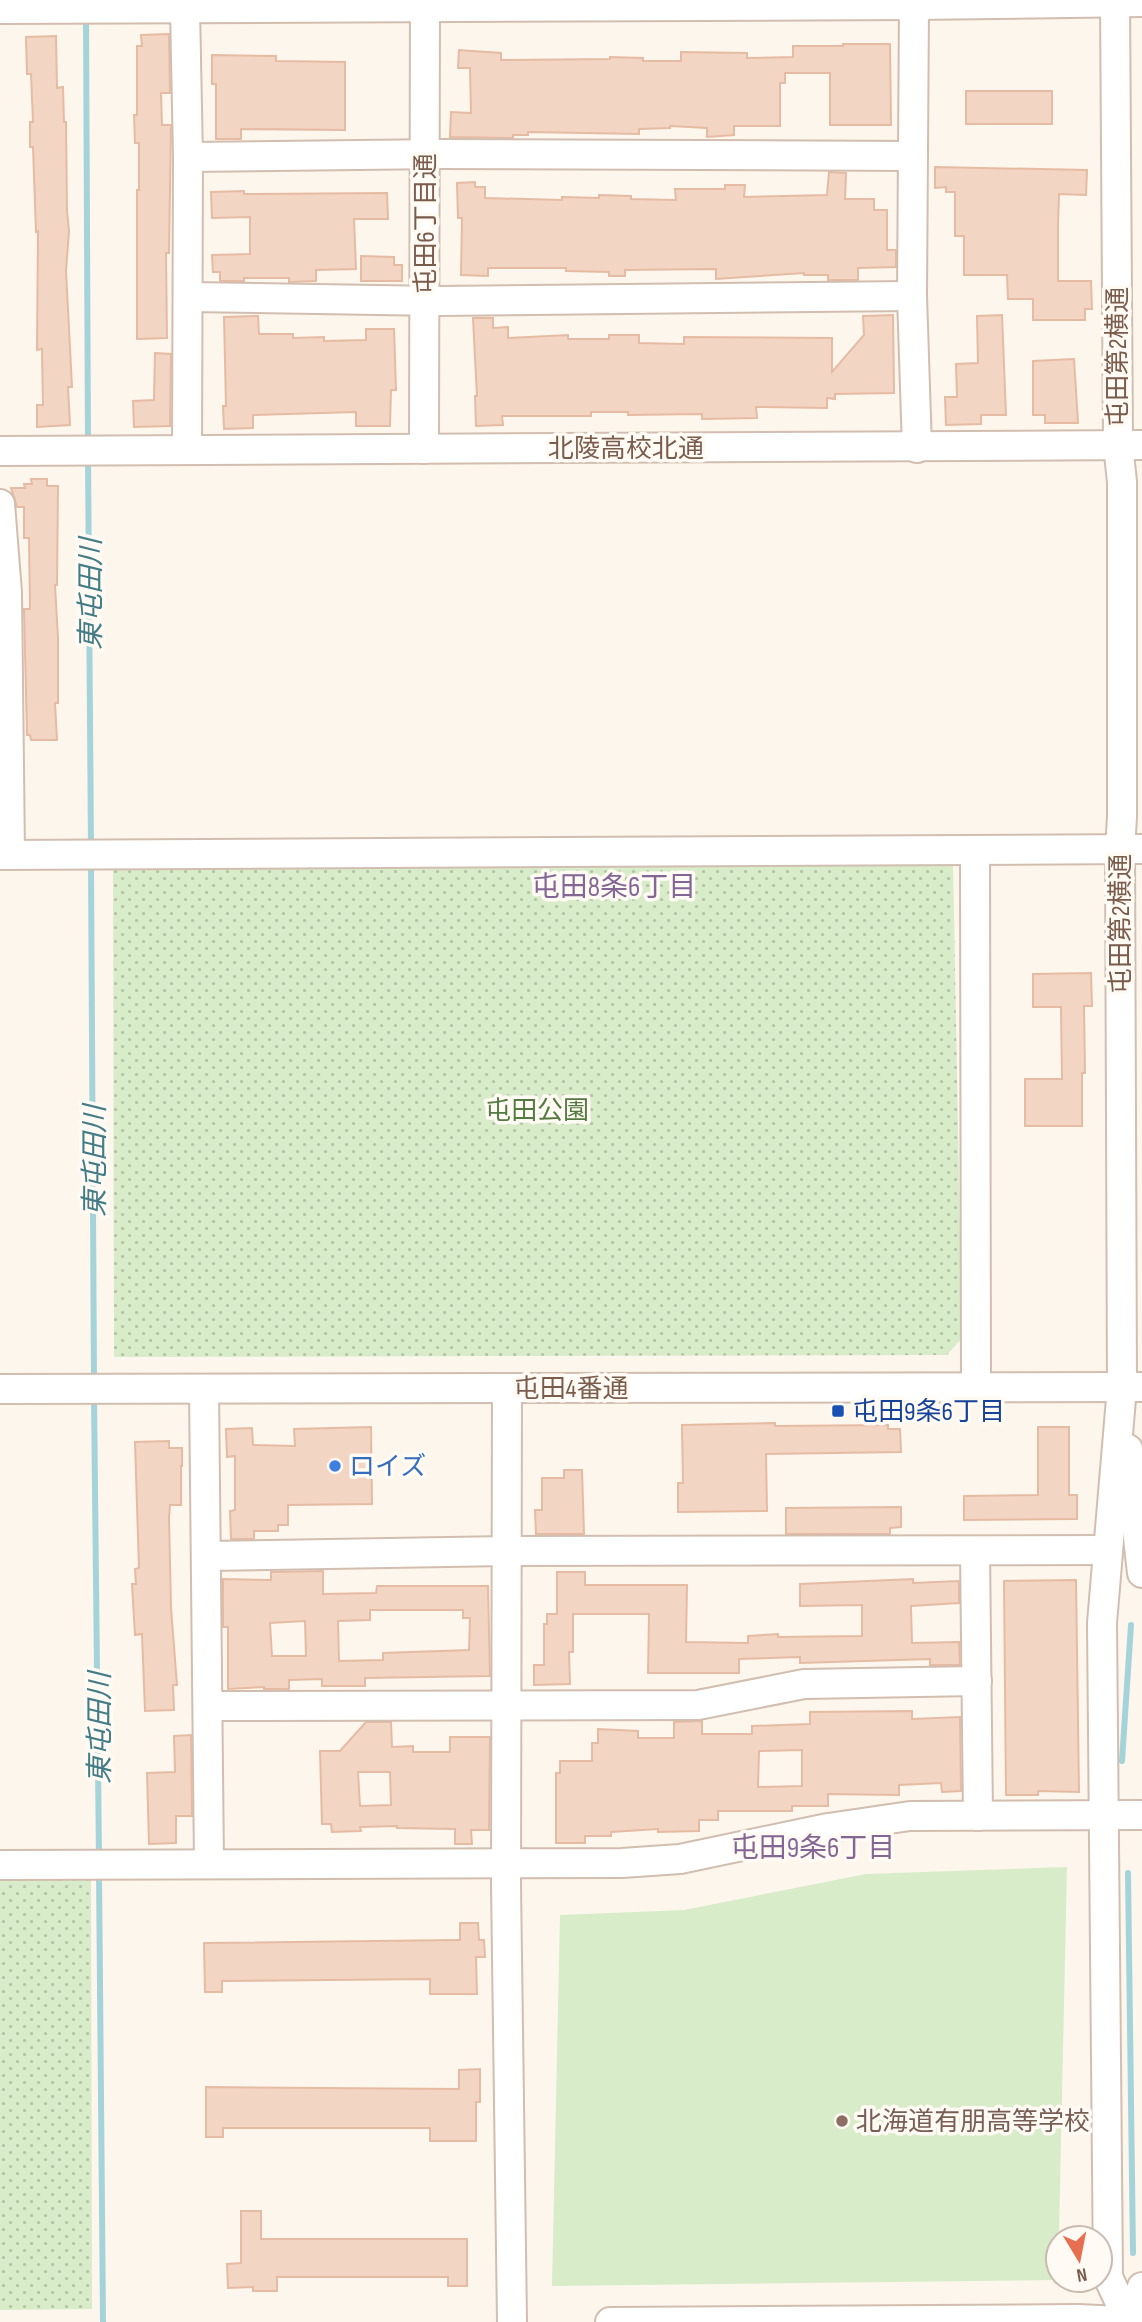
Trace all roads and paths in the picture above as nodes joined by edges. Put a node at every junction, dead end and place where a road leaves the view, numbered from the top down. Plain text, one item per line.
1 (1124, 2) edge
2 (610, 3) edge
3 (425, 4) edge
4 (914, 5) junction
5 (75, 6) edge
6 (0, 9) edge
7 (185, 9) junction
8 (424, 154) junction
9 (913, 156) junction
10 (188, 157) junction
11 (912, 296) junction
12 (189, 297) junction
13 (425, 301) junction
14 (1130, 445) edge
15 (917, 448) junction
16 (424, 449) junction
17 (187, 450) junction
18 (0, 451) edge
19 (0, 504) edge
20 (4, 592) edge
21 (4, 718) edge
22 (1131, 849) edge
23 (975, 850) junction
24 (5, 855) edge
25 (976, 1387) junction
26 (1132, 1387) edge
27 (507, 1388) junction
28 (0, 1389) edge
29 (204, 1389) junction
30 (1107, 1550) junction
31 (506, 1551) junction
32 (975, 1551) junction
33 (206, 1556) junction
34 (1142, 1573) edge
35 (977, 1681) junction
36 (506, 1704) junction
37 (208, 1706) junction
38 (1102, 1815) junction
39 (1142, 1815) edge
40 (978, 1816) junction
41 (506, 1863) junction
42 (209, 1864) junction
43 (0, 1865) edge
44 (1142, 2287) edge
45 (512, 2322) edge
46 (610, 2322) edge
47 (1129, 2322) edge
48 (1142, 2322) edge

1 - 4 street
1 - 14 street, 屯田第2横通
2 - 3 street
2 - 4 street
3 - 7 street
3 - 8 street, 屯田6丁目通
4 - 9 street
5 - 6 street
5 - 7 street
7 - 10 street
8 - 9 street
8 - 10 street
8 - 13 street, 屯田6丁目通
9 - 11 street
10 - 12 street
11 - 13 street
11 - 15 street
12 - 13 street
12 - 17 street
13 - 16 street, 屯田6丁目通
14 - 15 street, 北陵高校北通
14 - 22 street, 屯田第2横通
15 - 16 street, 北陵高校北通
16 - 17 street, 北陵高校北通
17 - 18 street, 北陵高校北通
19 - 20 street
20 - 21 street
21 - 24 street
22 - 23 street
22 - 26 street, 屯田第2横通
23 - 24 street
23 - 25 street
25 - 26 street, 屯田4番通
25 - 27 street, 屯田4番通
26 - 30 street
26 - 34 street
27 - 29 street, 屯田4番通
27 - 31 street
28 - 29 street, 屯田4番通
29 - 33 street
30 - 32 street
30 - 38 street
31 - 32 street
31 - 33 street
31 - 36 street
32 - 35 street
33 - 37 street
35 - 36 street
35 - 40 street
36 - 37 street
36 - 41 street
37 - 42 street
38 - 39 street
38 - 40 street
38 - 47 street
40 - 41 street
41 - 42 street
41 - 45 street
42 - 43 street
44 - 47 street
46 - 47 street
47 - 48 street

